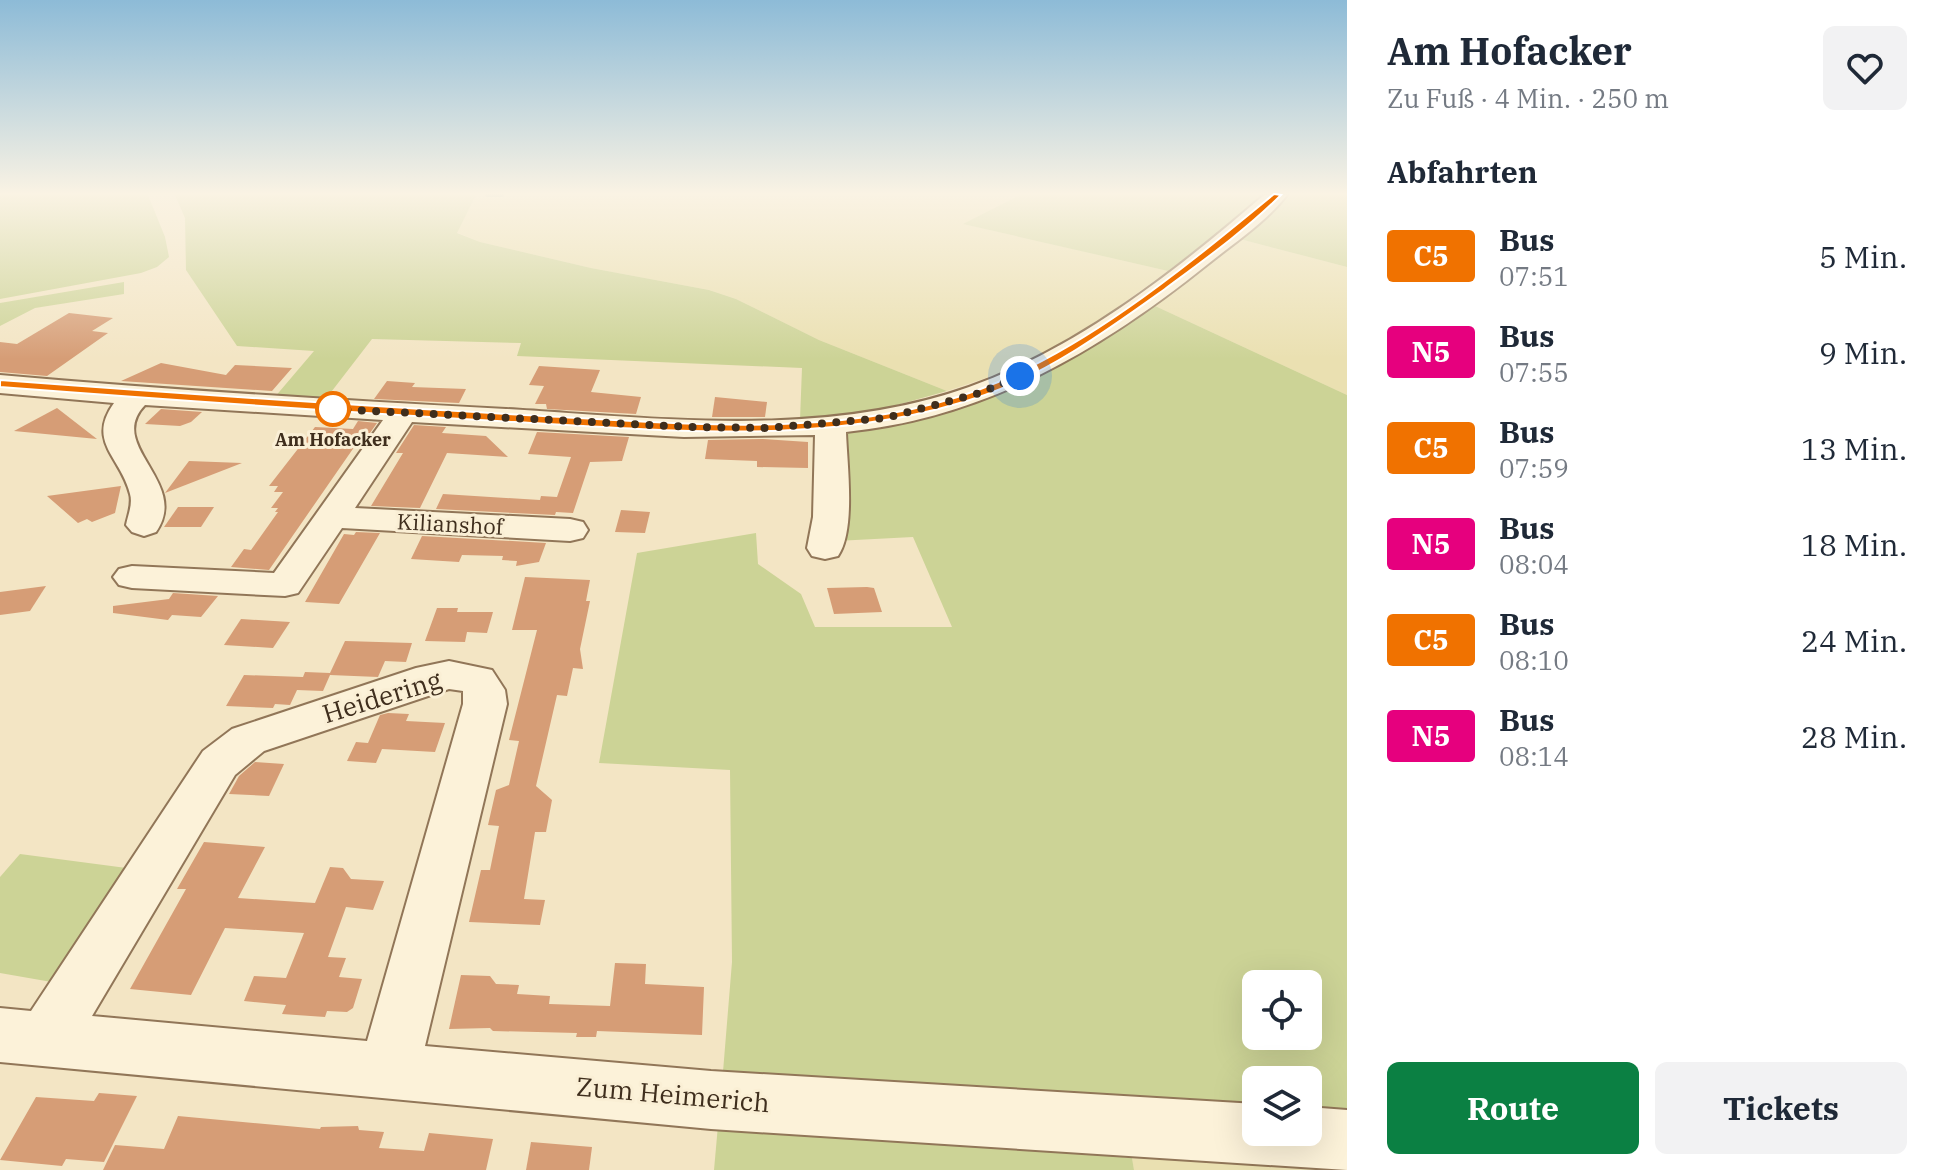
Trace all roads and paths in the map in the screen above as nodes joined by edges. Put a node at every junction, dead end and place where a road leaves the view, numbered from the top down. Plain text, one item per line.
1 (1211, 250) edge
2 (0, 384) edge
3 (137, 396) junction
4 (403, 413) junction
5 (831, 424) junction
6 (331, 517) junction
7 (144, 525) dead end
8 (570, 530) dead end
9 (825, 548) dead end
10 (132, 577) dead end
11 (24, 1037) edge
12 (389, 1069) junction
13 (1347, 1141) edge

1 - 5 street
2 - 3 street
3 - 4 street
3 - 7 street
4 - 5 street
4 - 6 street
5 - 9 street
6 - 8 street, Kilianshof
6 - 10 street
11 - 12 street, Zum Heimerich
11 - 12 street, Heidering
12 - 13 street, Zum Heimerich

